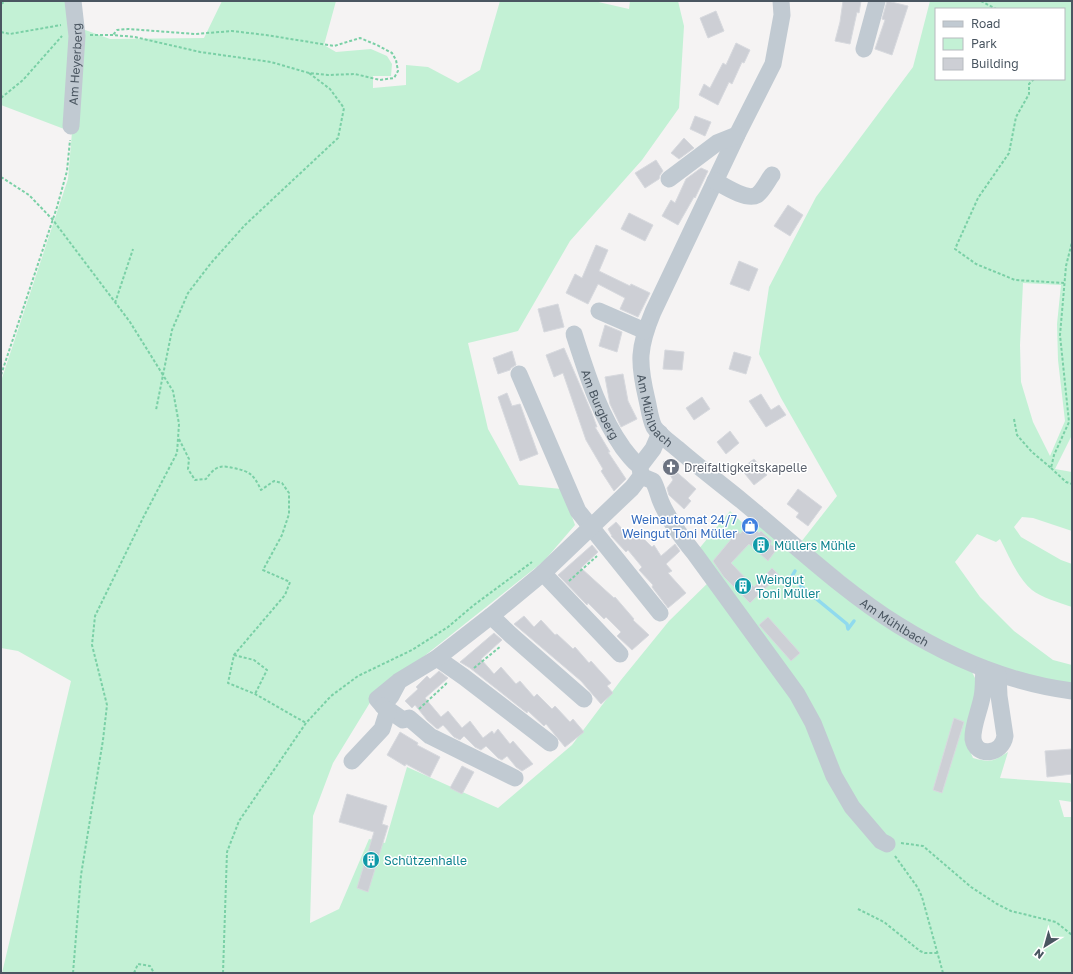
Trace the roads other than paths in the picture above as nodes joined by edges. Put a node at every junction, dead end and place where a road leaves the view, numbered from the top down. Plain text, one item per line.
1 (73, 1) edge
2 (782, 1) edge
3 (877, 1) edge
4 (864, 49) dead end
5 (71, 126) road end
6 (737, 135) junction
7 (772, 174) dead end
8 (668, 179) dead end
9 (715, 181) junction
10 (599, 311) dead end
11 (645, 331) junction
12 (574, 334) dead end
13 (519, 374) dead end
14 (660, 433) junction
15 (640, 471) junction
16 (591, 527) junction
17 (537, 568) junction
18 (660, 613) dead end
19 (491, 616) junction
20 (620, 654) dead end
21 (436, 658) junction
22 (1072, 691) edge
23 (584, 699) dead end
24 (385, 708) junction
25 (550, 743) dead end
26 (352, 761) dead end
27 (515, 778) dead end
28 (887, 844) road end

1 - 5 street, Am Heyerberg
2 - 6 street, Am Mühlbach
3 - 4 street
6 - 8 street
6 - 9 street, Am Mühlbach
7 - 9 street
9 - 11 street, Am Mühlbach
10 - 11 street
11 - 14 street, Am Mühlbach
12 - 15 street, Am Burgberg
13 - 16 street
14 - 15 street
14 - 22 street, Am Mühlbach
15 - 16 street
15 - 28 street, Am Burgberg
16 - 17 street
16 - 18 street
17 - 19 street
17 - 20 street
19 - 21 street
19 - 23 street
21 - 24 street
21 - 25 street
24 - 26 street
24 - 27 street

